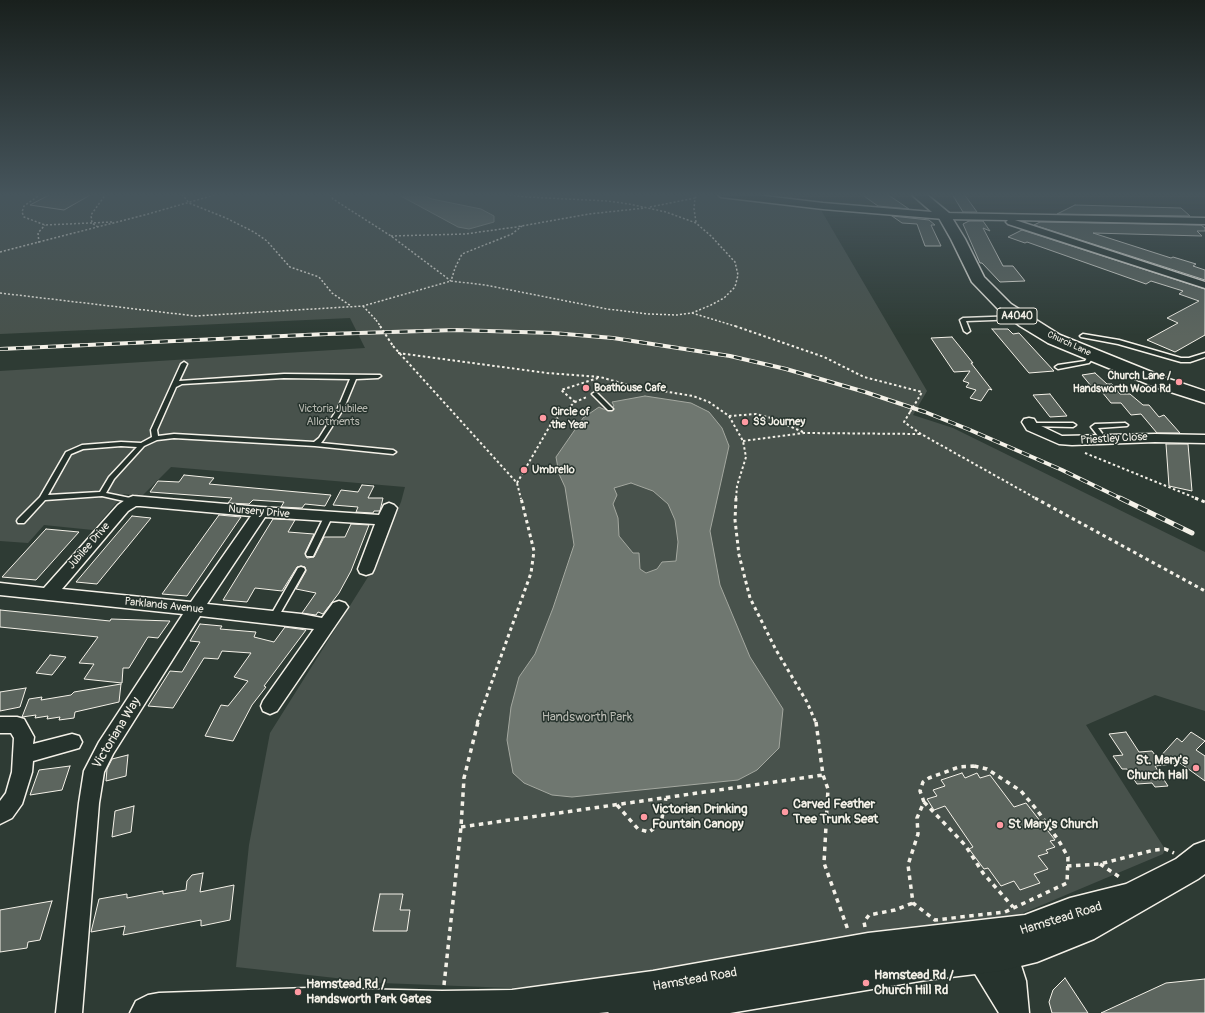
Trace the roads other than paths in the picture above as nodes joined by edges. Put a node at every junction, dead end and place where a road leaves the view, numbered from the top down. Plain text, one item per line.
1 (959, 241) edge
2 (1068, 241) edge
3 (1205, 285) edge
4 (1020, 318) junction
5 (967, 331) dead end
6 (1083, 336) dead end
7 (1092, 355) junction
8 (1205, 355) edge
9 (184, 364) dead end
10 (1058, 367) dead end
11 (378, 376) dead end
12 (354, 377) junction
13 (174, 386) junction
14 (595, 394) road end
15 (1203, 403) edge
16 (610, 409) dead end
17 (1030, 424) joint
18 (1073, 425) dead end
19 (1125, 425) dead end
20 (155, 438) junction
21 (1205, 439) edge
22 (1104, 440) junction
23 (315, 444) junction
24 (142, 445) junction
25 (393, 452) dead end
26 (102, 494) junction
27 (43, 498) junction
28 (133, 502) junction
29 (261, 512) junction
30 (328, 517) junction
31 (21, 522) dead end
32 (310, 554) dead end
33 (301, 570) dead end
34 (366, 570) dead end
35 (0, 589) edge
36 (48, 594) junction
37 (339, 607) dead end
38 (195, 609) junction
39 (274, 617) junction
40 (327, 625) junction
41 (270, 706) dead end
42 (0, 725) edge
43 (72, 742) dead end
44 (23, 755) junction
45 (0, 814) edge
46 (1192, 855) edge
47 (976, 947) junction
48 (260, 1011) edge
49 (69, 1013) edge
50 (148, 1013) edge
51 (626, 1013) edge
52 (1014, 1013) edge

1 - 4 main road, Church Lane / A4040
2 - 3 street
4 - 5 lane
4 - 7 main road, Church Lane / A4040
6 - 8 lane
7 - 10 lane
7 - 15 main road, Church Lane / A4040
9 - 13 lane
11 - 12 lane
12 - 13 lane
12 - 23 lane
13 - 20 lane
14 - 16 lane
17 - 18 lane
17 - 22 street, Priestley Close
19 - 22 lane
20 - 23 lane
20 - 24 lane
21 - 22 street, Priestley Close
23 - 25 lane
24 - 26 lane
24 - 27 lane
26 - 27 lane
26 - 28 lane
27 - 31 lane
28 - 29 street, Nursery Drive
28 - 36 street, Jubilee Drive
29 - 30 street, Nursery Drive
29 - 38 street, Victoriana Way
30 - 32 lane
30 - 34 street, Nursery Drive
33 - 39 lane
35 - 36 street, Parklands Avenue
36 - 38 street, Parklands Avenue
37 - 40 street
38 - 39 street, Parklands Avenue
38 - 49 street, Victoriana Way
39 - 40 street, Parklands Avenue
40 - 41 street
42 - 44 street
43 - 44 street
44 - 45 street
46 - 47 main road, Hamstead Road
47 - 48 main road, Hamstead Road
47 - 51 main road, Hamstead Road
47 - 52 street
48 - 50 main road, Hamstead Road

